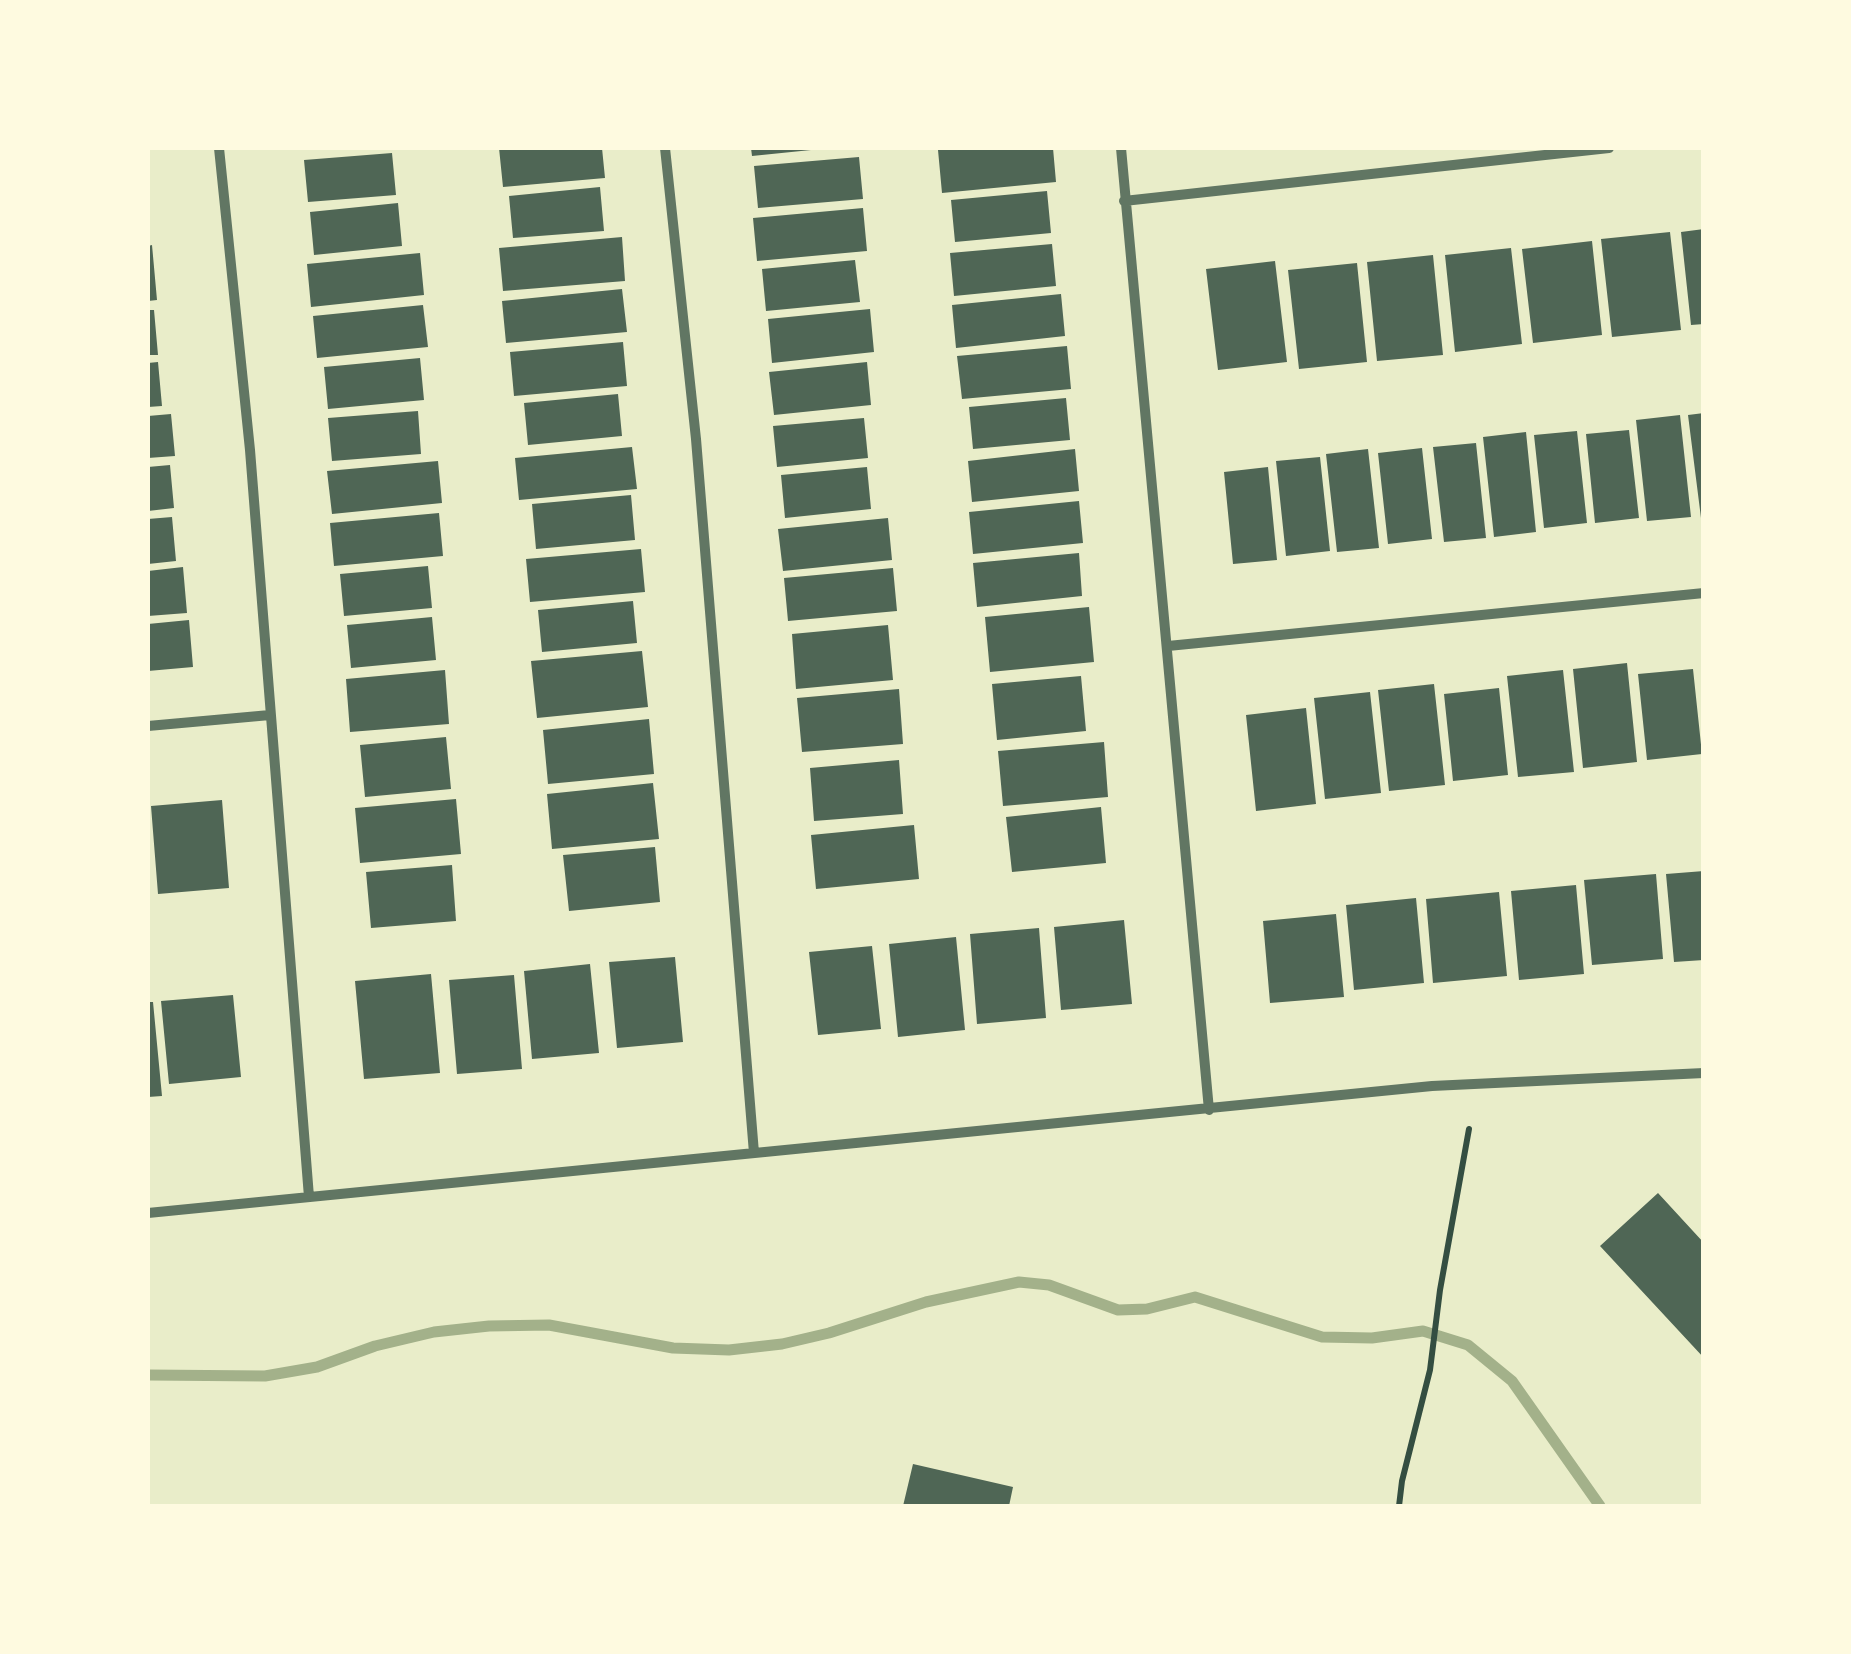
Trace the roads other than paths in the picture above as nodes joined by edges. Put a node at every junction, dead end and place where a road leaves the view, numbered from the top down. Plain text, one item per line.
1 (219, 148) edge
2 (666, 148) edge
3 (1121, 148) edge
4 (1608, 148) edge
5 (1124, 201) junction
6 (1704, 593) edge
7 (1168, 646) junction
8 (270, 715) junction
9 (148, 726) edge
10 (1704, 1072) edge
11 (1209, 1110) junction
12 (754, 1153) junction
13 (310, 1197) junction
14 (148, 1214) edge

1 - 8 street
2 - 12 street
3 - 5 street
4 - 5 street
5 - 7 street
6 - 7 street
7 - 11 street
8 - 9 street
8 - 13 street
10 - 11 street
11 - 12 street
12 - 13 street
13 - 14 street

